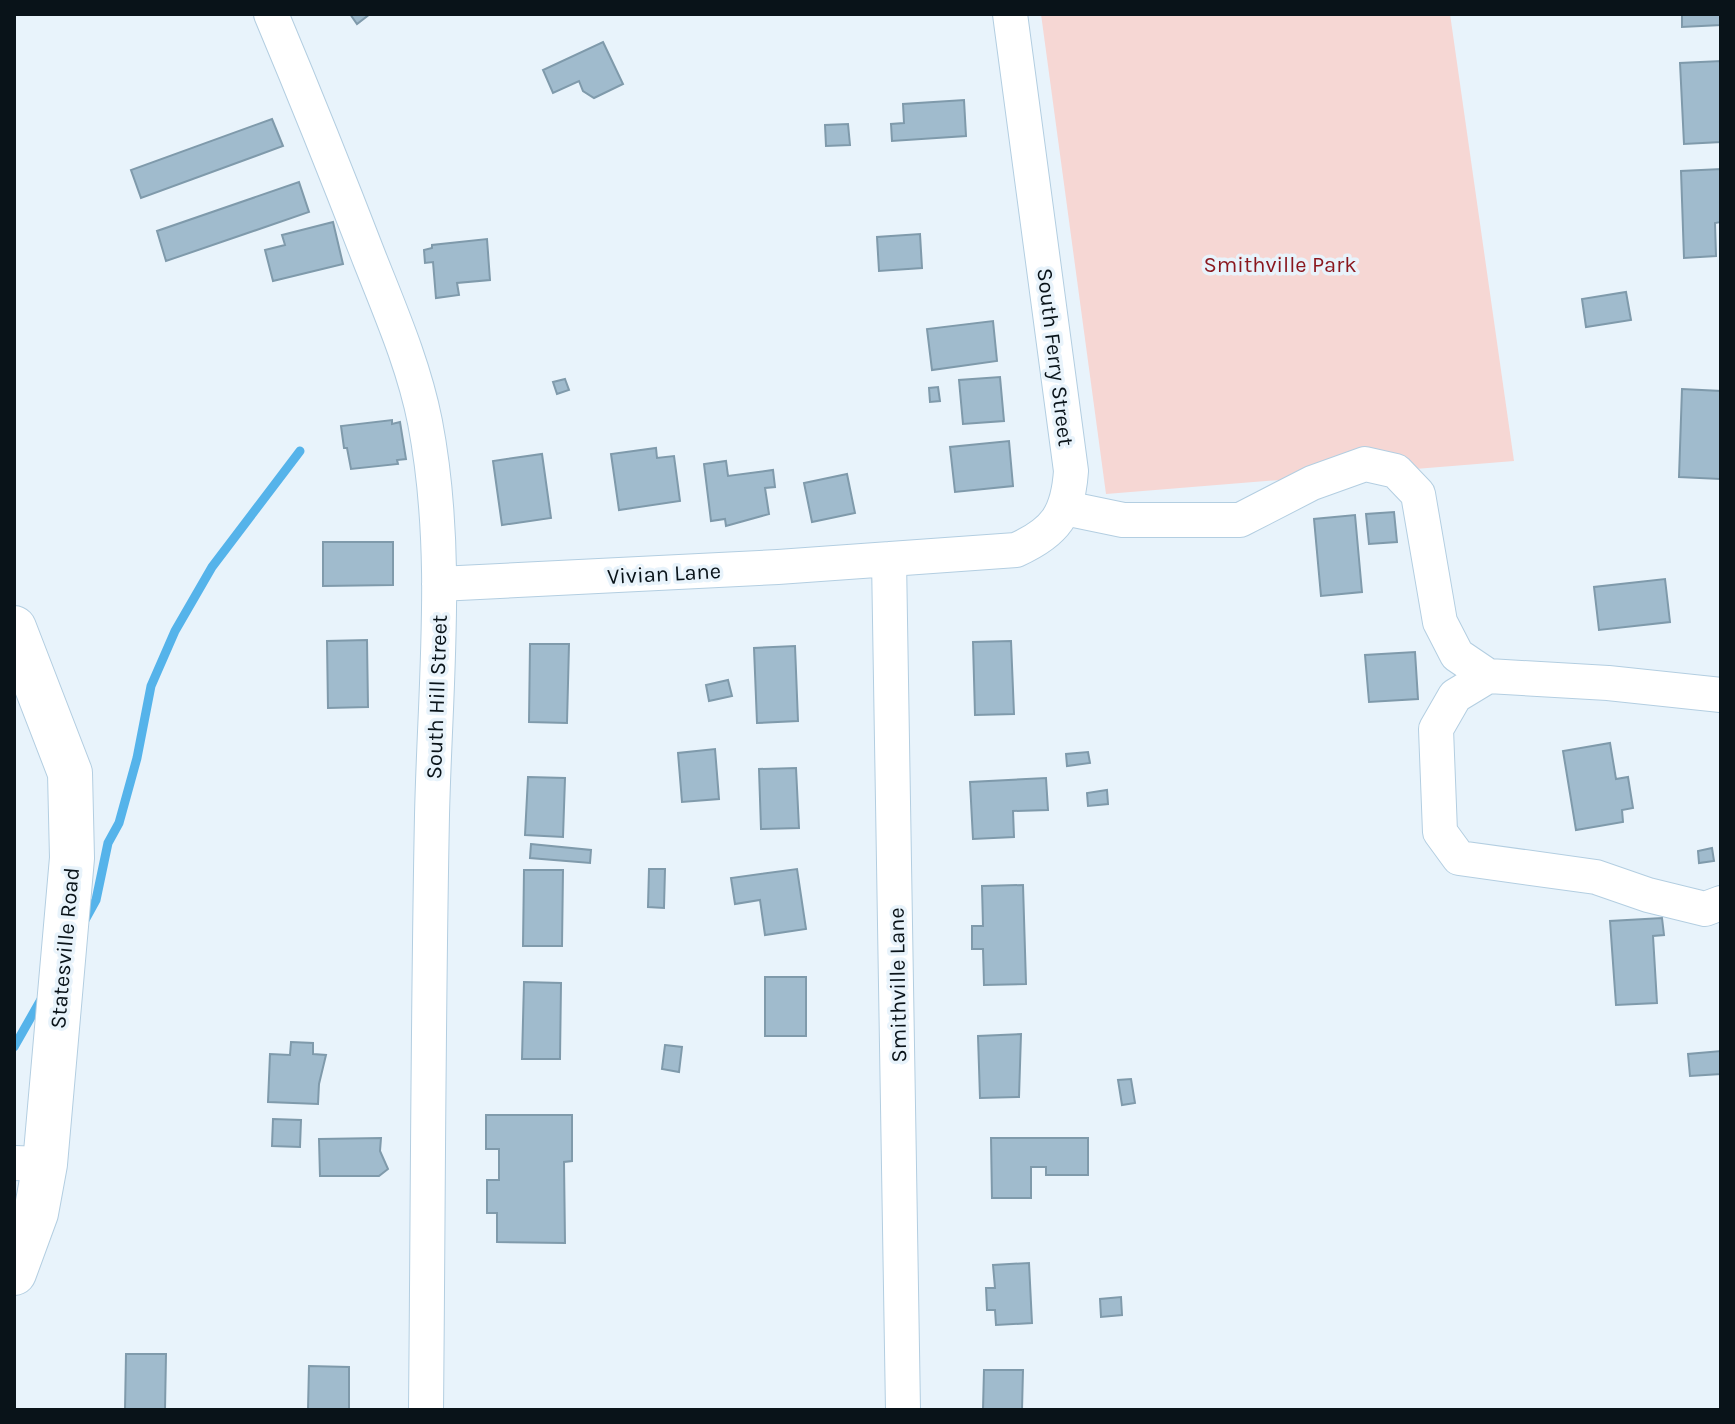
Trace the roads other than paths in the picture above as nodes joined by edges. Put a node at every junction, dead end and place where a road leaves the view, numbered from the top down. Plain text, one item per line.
1 (271, 14) edge
2 (1010, 14) edge
3 (1065, 508) junction
4 (889, 559) junction
5 (439, 584) junction
6 (14, 628) edge
7 (1488, 676) junction
8 (1721, 695) edge
9 (1721, 903) edge
10 (29, 1164) edge
11 (14, 1273) edge
12 (426, 1410) edge
13 (903, 1410) edge

1 - 5 street, South Hill Street
2 - 3 street, South Ferry Street
3 - 4 street
3 - 7 street
4 - 5 street, Vivian Lane
4 - 13 street, Smithville Lane
5 - 12 street, South Hill Street
6 - 10 main road, Statesville Road
7 - 8 street
7 - 9 street
10 - 11 main road, Statesville Road

